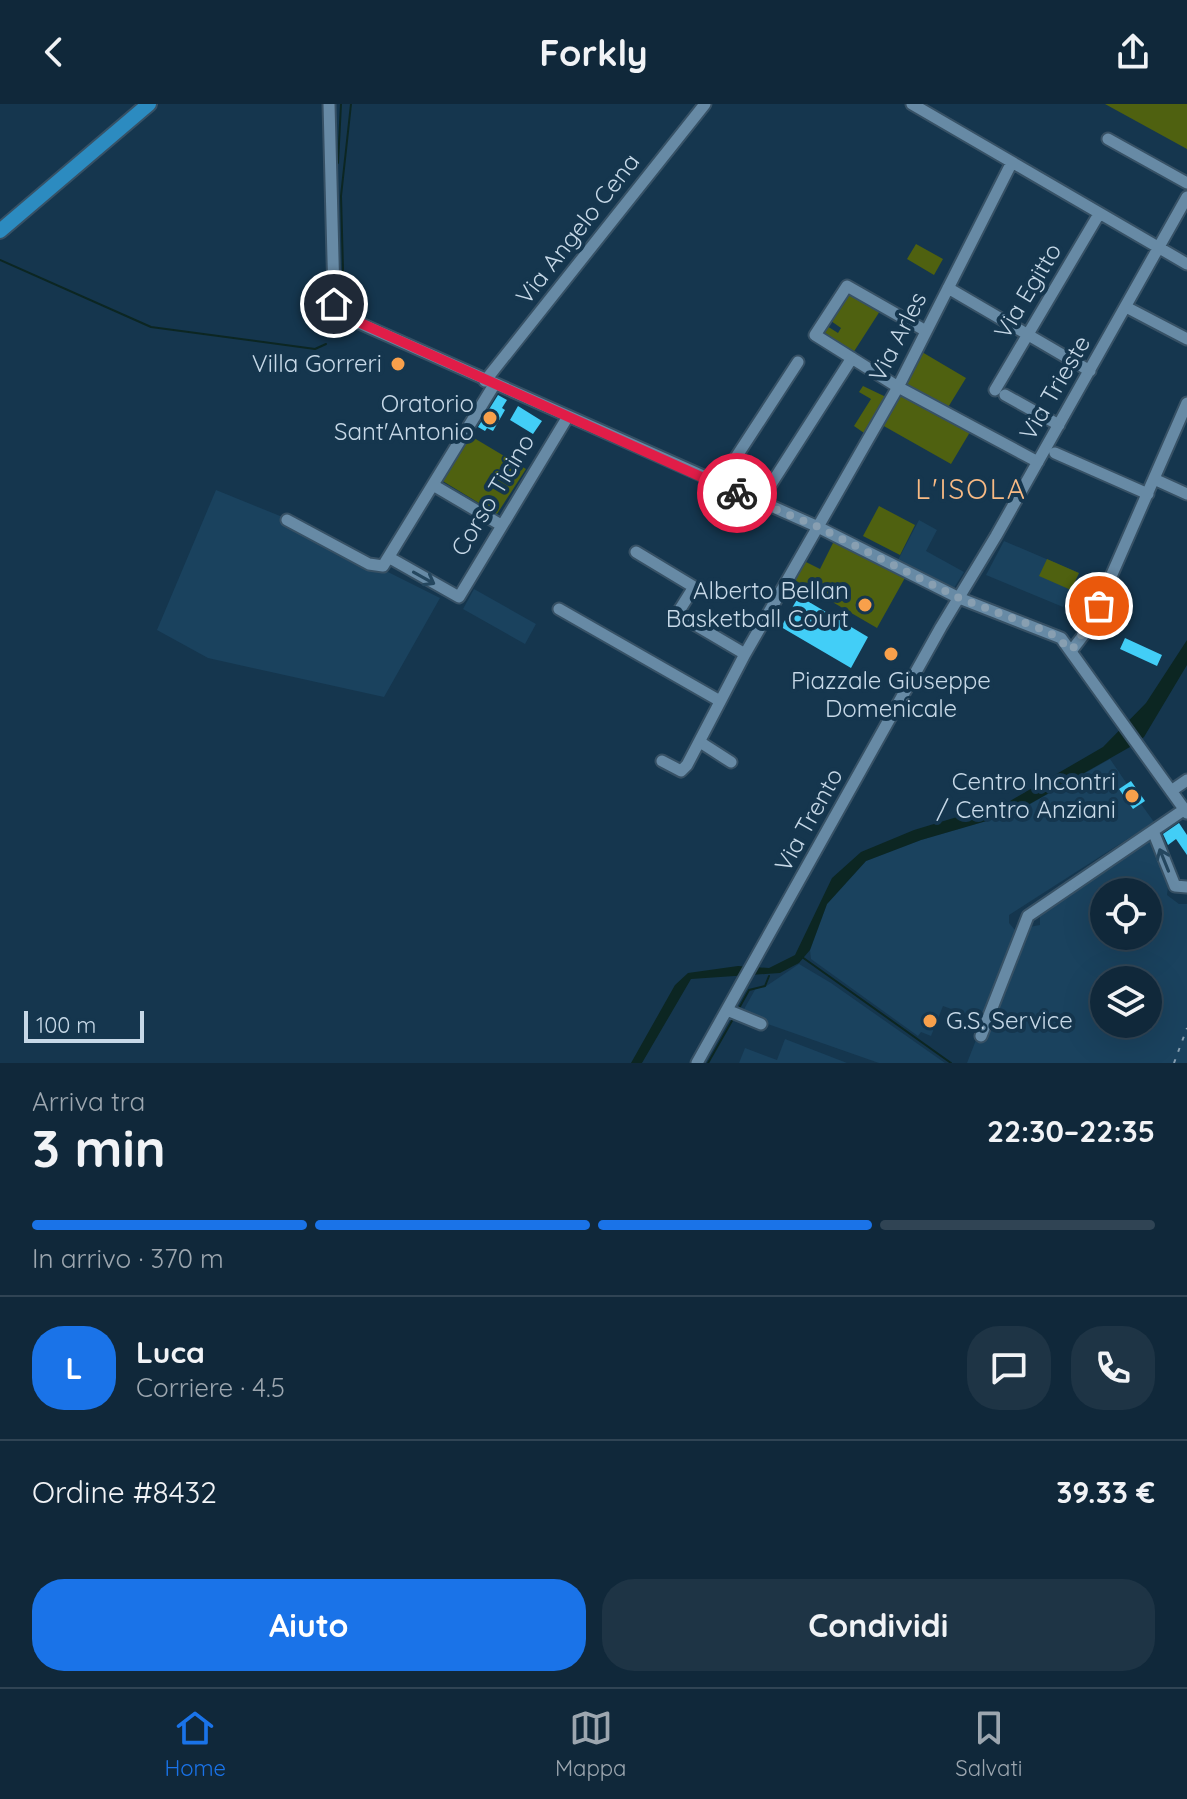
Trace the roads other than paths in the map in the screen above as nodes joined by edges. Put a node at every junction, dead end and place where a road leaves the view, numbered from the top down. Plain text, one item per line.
1 (149, 104) edge
2 (329, 104) edge
3 (705, 104) edge
4 (912, 104) edge
5 (1108, 139) dead end
6 (1011, 164) junction
7 (1187, 183) edge
8 (1187, 197) edge
9 (1099, 214) junction
10 (0, 231) edge
11 (1159, 248) junction
12 (1187, 264) edge
13 (948, 288) junction
14 (1126, 307) junction
15 (926, 331) junction
16 (1028, 334) junction
17 (1187, 339) edge
18 (852, 358) junction
19 (798, 362) dead end
20 (1090, 371) junction
21 (490, 383) junction
22 (898, 387) junction
23 (1187, 403) edge
24 (567, 418) junction
25 (1059, 425) junction
26 (1055, 453) dead end
27 (1038, 462) junction
28 (1154, 479) junction
29 (433, 485) junction
30 (718, 485) junction
31 (1148, 494) junction
32 (1187, 494) edge
33 (759, 503) junction
34 (287, 520) dead end
35 (501, 525) junction
36 (816, 526) junction
37 (636, 552) dead end
38 (390, 558) junction
39 (959, 598) junction
40 (559, 609) dead end
41 (1072, 650) junction
42 (745, 654) junction
43 (720, 701) junction
44 (700, 742) junction
45 (662, 761) dead end
46 (731, 762) dead end
47 (1187, 780) edge
48 (1171, 791) junction
49 (1186, 811) edge
50 (1187, 822) edge
51 (1153, 831) junction
52 (1187, 887) edge
53 (734, 1013) junction
54 (761, 1024) dead end
55 (981, 1036) dead end
56 (697, 1063) edge

1 - 10 main road
2 - 21 street
3 - 21 street, Via Angelo Cena
4 - 6 street
5 - 7 street
6 - 9 street
6 - 13 street, Via Arles
8 - 11 street, Via Trieste
9 - 11 street
9 - 16 street, Via Egitto
11 - 12 street
11 - 14 street, Via Trieste
13 - 15 street, Via Arles
13 - 16 street
14 - 17 street
14 - 20 street, Via Trieste
15 - 18 street
15 - 22 street, Via Arles
16 - 20 street
16 - 25 street, Via Egitto
18 - 22 street
18 - 33 street
19 - 30 street
20 - 25 street, Via Trieste
21 - 24 street
21 - 29 street, Via Angelo Cena
22 - 27 street
22 - 36 street, Via Arles
23 - 28 street
24 - 30 street
24 - 35 street, Corso Ticino
25 - 27 street, Via Trieste
26 - 31 street
27 - 39 street, Via Trieste
28 - 31 street
28 - 32 street
29 - 35 street
29 - 38 street, Via Angelo Cena
30 - 33 street
31 - 41 street
33 - 36 street
34 - 38 street
38 -> 35 street, Corso Ticino
36 - 39 street
36 - 42 street, Via Arles
37 - 42 street
39 - 41 street
39 - 53 street, Via Trento
40 - 43 street
41 - 48 street
42 - 43 street, Via Arles
43 - 44 street, Via Arles
44 - 45 street, Via Arles
44 - 46 street
47 - 48 street
48 - 49 street
49 - 50 street
49 - 51 street
52 -> 51 street
51 - 55 street
53 - 54 street
53 - 56 street, Via Trento

